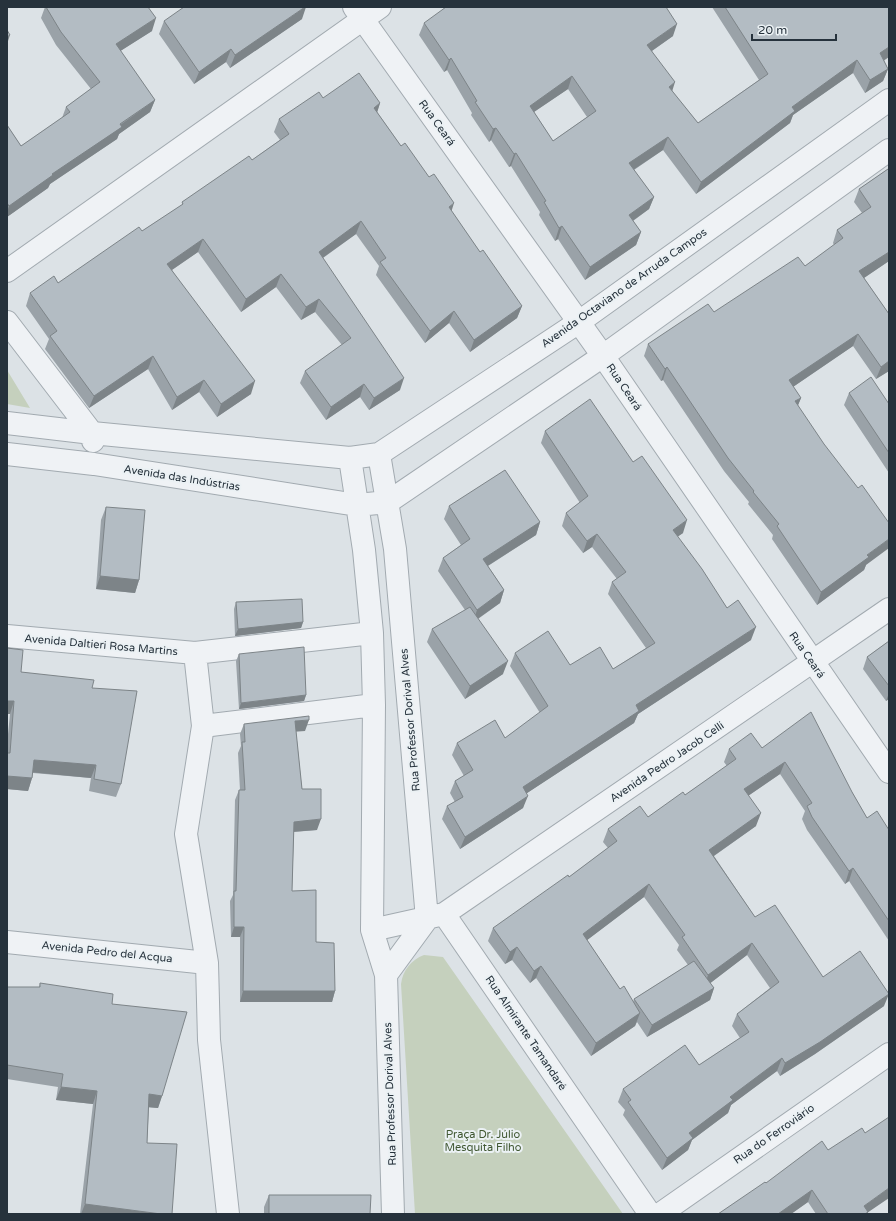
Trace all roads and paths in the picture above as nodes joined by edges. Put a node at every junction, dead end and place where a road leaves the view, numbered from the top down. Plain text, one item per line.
1 (380, 7) edge
2 (358, 13) edge
3 (889, 100) edge
4 (889, 150) edge
5 (7, 271) edge
6 (7, 322) edge
7 (579, 322) junction
8 (603, 356) junction
9 (7, 423) edge
10 (92, 433) junction
11 (7, 454) edge
12 (379, 454) junction
13 (350, 458) junction
14 (94, 464) junction
15 (388, 502) junction
16 (357, 505) junction
17 (889, 609) edge
18 (372, 633) junction
19 (7, 636) edge
20 (195, 654) junction
21 (813, 662) junction
22 (374, 705) junction
23 (203, 726) junction
24 (889, 772) edge
25 (435, 916) junction
26 (372, 930) junction
27 (7, 942) edge
28 (207, 963) junction
29 (386, 975) junction
30 (889, 1054) edge
31 (228, 1214) edge
32 (393, 1214) edge
33 (650, 1214) edge
34 (660, 1214) edge

1 - 2 street
2 - 5 street
2 - 7 street, Rua Ceará
3 - 7 street, Avenida Octaviano de Arruda Campos
4 - 8 street
6 - 10 street
7 - 8 street, Rua Ceará
7 - 12 street, Avenida Octaviano de Arruda Campos
8 - 15 street
8 - 21 street, Rua Ceará
9 - 10 street
10 - 13 street
10 - 14 street
11 - 14 street, Avenida das Indústrias
12 - 13 street, Avenida Octaviano de Arruda Campos
12 - 15 street, Rua Professor Dorival Alves
13 - 16 street, Rua Professor Dorival Alves
14 - 16 street, Avenida das Indústrias
15 - 16 street
15 - 25 street, Rua Professor Dorival Alves
16 - 18 street, Rua Professor Dorival Alves
17 - 21 street, Avenida Pedro Jacob Celli
18 - 20 street, Avenida Daltieri Rosa Martins
18 - 22 street, Rua Professor Dorival Alves
19 - 20 street, Avenida Daltieri Rosa Martins
20 - 23 street
21 - 24 street, Rua Ceará
21 - 25 street, Avenida Pedro Jacob Celli
22 - 23 street
22 - 26 street, Rua Professor Dorival Alves
23 - 28 street
25 - 26 street
25 - 29 street
25 - 33 street, Rua Almirante Tamandaré
26 - 29 street, Rua Professor Dorival Alves
27 - 28 street, Avenida Pedro del Acqua
28 - 31 street
29 - 32 street, Rua Professor Dorival Alves
30 - 34 street, Rua do Ferroviário

